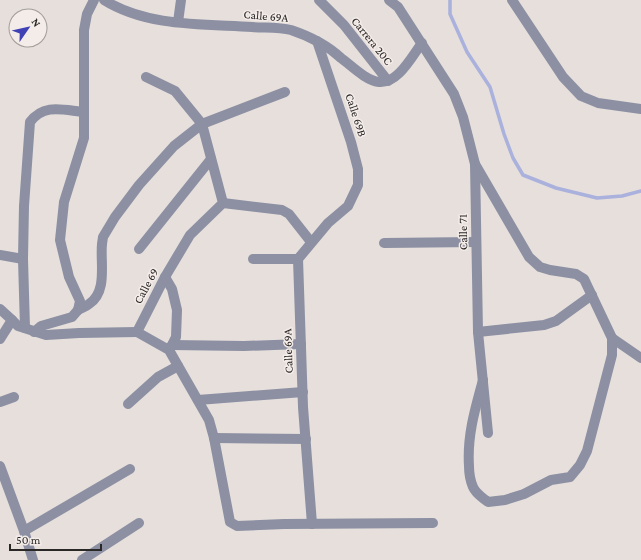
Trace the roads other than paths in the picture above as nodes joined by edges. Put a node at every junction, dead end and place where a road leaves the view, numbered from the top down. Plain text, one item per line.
1 (94, 0) edge
2 (104, 0) edge
3 (181, 0) edge
4 (319, 0) edge
5 (389, 0) edge
6 (512, 0) edge
7 (178, 22) junction
8 (317, 41) junction
9 (422, 43) junction
10 (146, 76) dead end
11 (388, 81) junction
12 (285, 92) dead end
13 (641, 109) edge
14 (84, 112) junction
15 (202, 124) junction
16 (211, 159) junction
17 (475, 164) junction
18 (222, 204) junction
19 (311, 242) junction
20 (476, 242) junction
21 (384, 244) dead end
22 (139, 249) dead end
23 (0, 255) edge
24 (23, 259) junction
25 (253, 259) dead end
26 (298, 259) junction
27 (165, 277) junction
28 (592, 295) junction
29 (0, 309) edge
30 (78, 310) junction
31 (12, 320) junction
32 (30, 330) junction
33 (137, 332) junction
34 (478, 332) junction
35 (612, 338) junction
36 (0, 339) edge
37 (301, 344) junction
38 (170, 347) junction
39 (641, 358) edge
40 (178, 366) junction
41 (483, 380) junction
42 (303, 392) junction
43 (14, 397) dead end
44 (198, 400) junction
45 (0, 402) edge
46 (128, 404) dead end
47 (488, 433) dead end
48 (214, 438) junction
49 (306, 439) junction
50 (0, 466) edge
51 (130, 469) dead end
52 (140, 523) dead end
53 (433, 523) dead end
54 (312, 524) junction
55 (24, 531) junction
56 (33, 560) edge
57 (82, 560) edge

1 - 14 street
2 - 7 street, Calle 69A
3 - 7 street
4 - 11 street, Carrera 20C
5 - 9 street, Calle 71
6 - 13 street
7 - 8 street, Calle 69A
8 - 11 street, Calle 69A
8 - 19 street, Calle 69B
9 - 11 street
9 - 17 street, Calle 71
10 - 15 street
12 - 15 street
14 - 24 street
14 - 30 street
15 - 16 street
15 - 30 street
16 - 18 street
16 - 22 street
17 - 20 street, Calle 71
17 - 28 street
18 - 19 street
18 - 27 street, Calle 69
19 - 26 street
20 - 21 street
20 - 34 street, Calle 71
23 - 24 street
24 - 32 street
25 - 26 street
26 - 37 street, Calle 69A
27 - 33 street, Calle 69
27 - 38 street
28 - 34 street
28 - 35 street
29 - 31 street
30 - 32 street
31 - 32 street
31 - 36 street
32 - 33 street
33 - 38 street
34 - 41 street, Calle 71
35 - 39 street
35 - 41 street
37 - 38 street
37 - 42 street, Calle 69A
38 - 40 street
40 - 44 street
40 - 46 street
41 - 47 street, Calle 71
42 - 44 street
42 - 49 street, Calle 69A
43 - 45 street
44 - 48 street
48 - 49 street
48 - 54 street
49 - 54 street, Calle 69A
50 - 55 street
51 - 55 street
52 - 57 street
53 - 54 street
55 - 56 street

